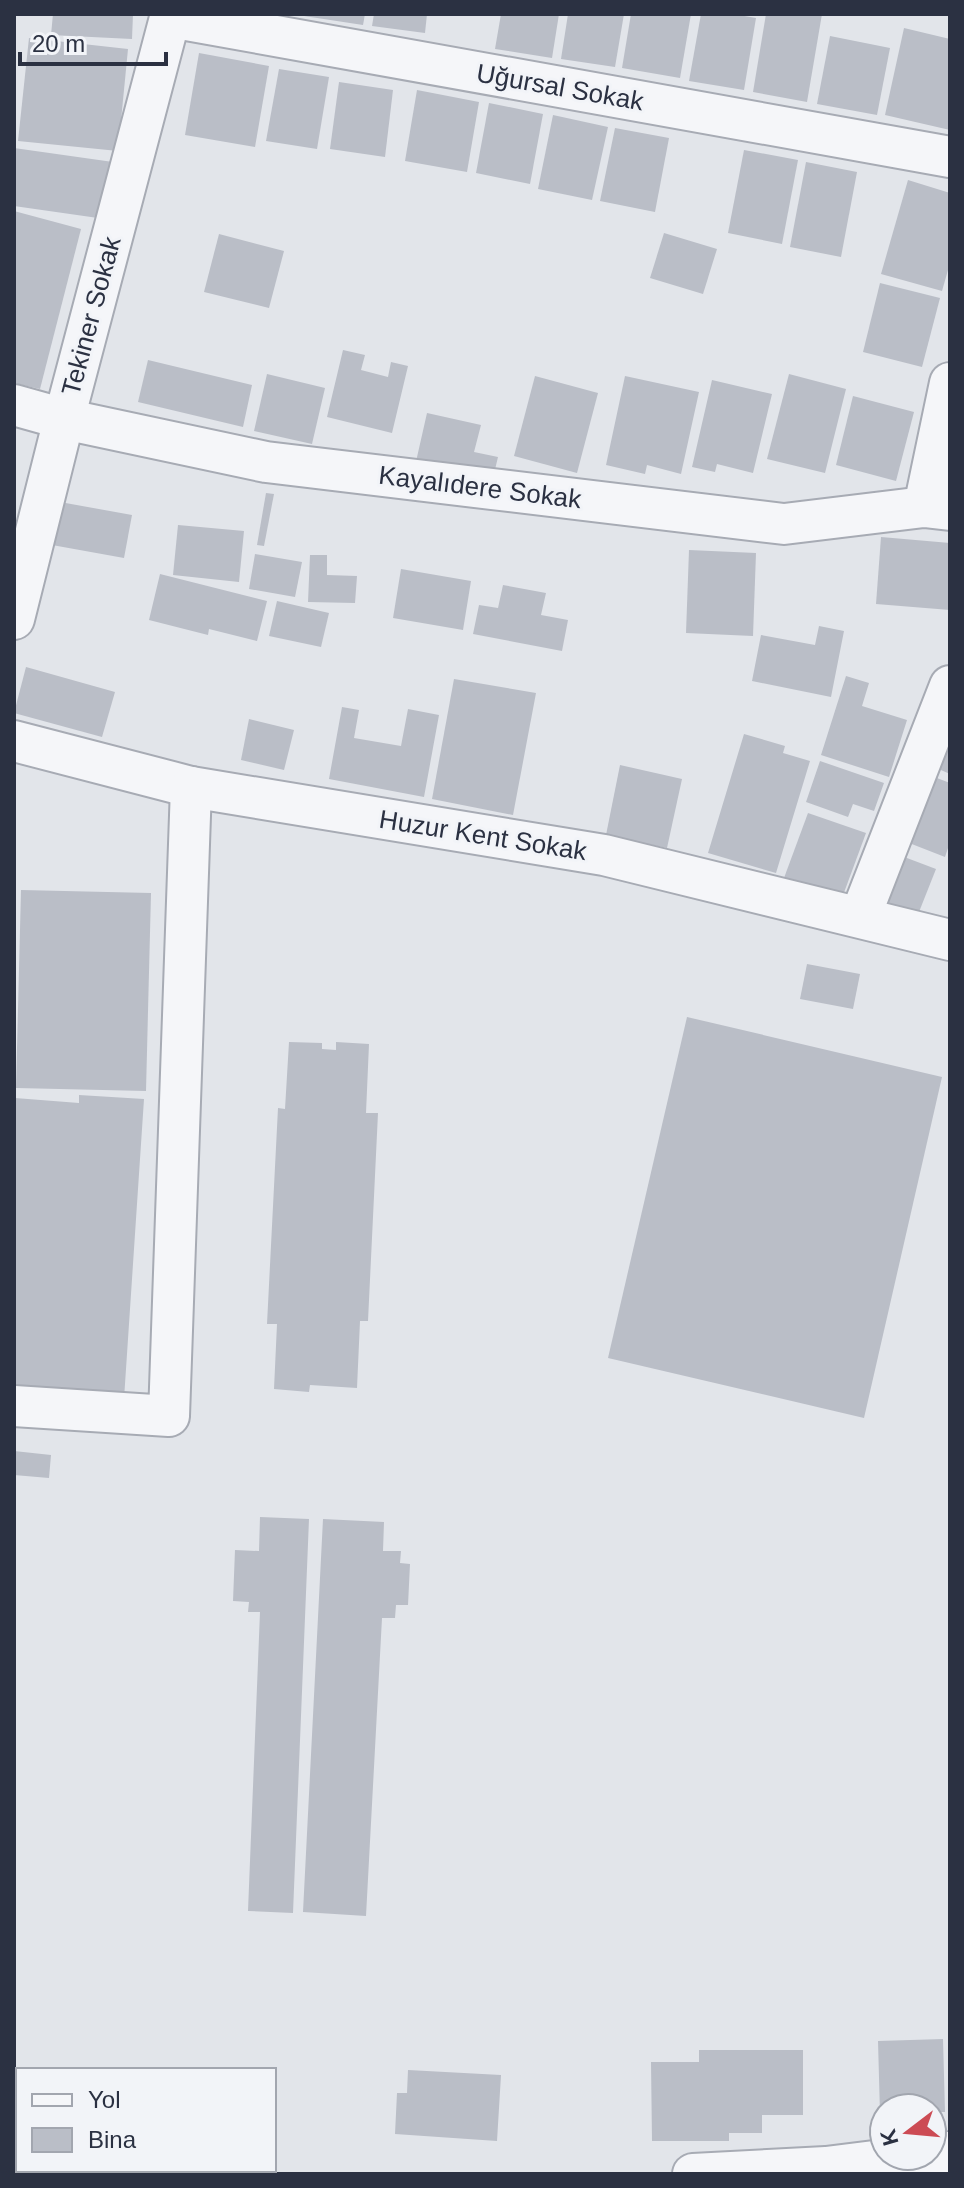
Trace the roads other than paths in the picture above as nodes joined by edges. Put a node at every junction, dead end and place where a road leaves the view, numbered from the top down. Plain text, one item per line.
1 (171, 15) edge
2 (950, 157) edge
3 (950, 383) edge
4 (14, 405) edge
5 (64, 419) junction
6 (937, 508) edge
7 (14, 619) edge
8 (950, 686) edge
9 (14, 741) edge
10 (191, 787) junction
11 (860, 917) junction
12 (950, 940) edge
13 (14, 1406) edge
14 (868, 2162) edge
15 (693, 2174) edge

1 - 2 street, Uğursal Sokak
1 - 5 street, Tekiner Sokak
3 - 6 street
4 - 5 street, Kayalıdere Sokak
5 - 6 street, Kayalıdere Sokak
5 - 7 street, Tekiner Sokak
8 - 11 street
9 - 10 street, Huzur Kent Sokak
10 - 11 street, Huzur Kent Sokak
10 - 13 street
11 - 12 street, Huzur Kent Sokak
14 - 15 street

